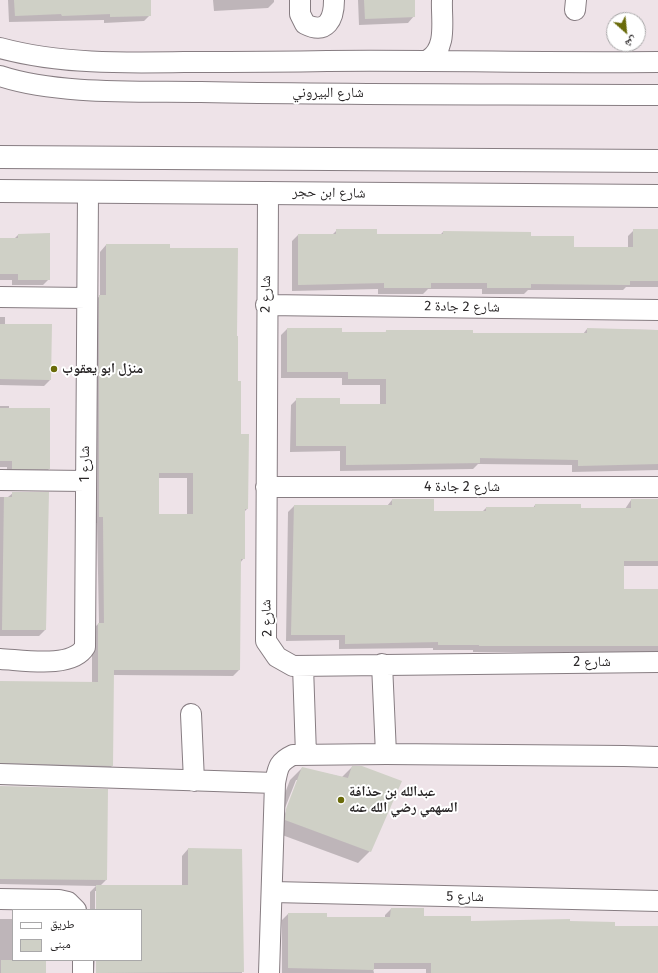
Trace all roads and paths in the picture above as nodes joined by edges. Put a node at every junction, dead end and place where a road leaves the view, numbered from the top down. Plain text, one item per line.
1 (300, 0) edge
2 (334, 0) edge
3 (442, 0) edge
4 (0, 48) edge
5 (428, 60) junction
6 (225, 62) junction
7 (256, 62) junction
8 (658, 62) edge
9 (0, 76) edge
10 (225, 92) junction
11 (256, 93) junction
12 (658, 95) edge
13 (0, 157) edge
14 (453, 160) junction
15 (502, 161) junction
16 (658, 161) edge
17 (0, 191) edge
18 (88, 192) junction
19 (268, 192) junction
20 (458, 194) junction
21 (498, 195) junction
22 (658, 196) edge
23 (0, 298) edge
24 (86, 298) junction
25 (266, 305) junction
26 (658, 310) edge
27 (0, 480) edge
28 (85, 481) junction
29 (266, 487) junction
30 (658, 487) edge
31 (0, 659) edge
32 (658, 662) edge
33 (382, 664) junction
34 (303, 666) junction
35 (191, 714) dead end
36 (386, 754) junction
37 (306, 755) junction
38 (658, 757) edge
39 (0, 774) edge
40 (194, 781) junction
41 (275, 783) junction
42 (273, 892) junction
43 (0, 898) edge
44 (658, 902) edge
45 (75, 909) edge
46 (83, 961) edge
47 (83, 973) edge
48 (269, 973) edge

1 - 2 street
3 - 5 street
4 - 6 street
5 - 7 street
5 - 8 street
6 - 7 street
6 - 10 street
7 - 11 street
9 - 10 street, شارع البيروني
10 - 11 street, شارع البيروني
11 - 12 street, شارع البيروني
13 - 14 main road
14 - 15 main road
14 - 20 main road
15 - 16 main road
15 - 21 main road
17 - 18 main road, شارع ابن حجر
18 - 19 main road, شارع ابن حجر
18 - 24 street, شارع 1
19 - 20 main road, شارع ابن حجر
19 - 25 street, شارع 2
20 - 21 main road, شارع ابن حجر
21 - 22 main road, شارع ابن حجر
23 - 24 street
24 - 28 street, شارع 1
25 - 26 street, شارع 2 جادة 2
25 - 29 street, شارع 2
27 - 28 street
28 - 31 street, شارع 1
29 - 30 street, شارع 2 جادة 4
29 - 34 street, شارع 2
32 - 33 street, شارع 2
33 - 34 street, شارع 2
33 - 36 street
34 - 37 street
35 - 40 street
36 - 37 street
36 - 38 street
37 - 41 street
39 - 40 street
40 - 41 street
41 - 42 street
42 - 44 street, شارع 5
42 - 48 street
43 - 45 street
46 - 47 street

